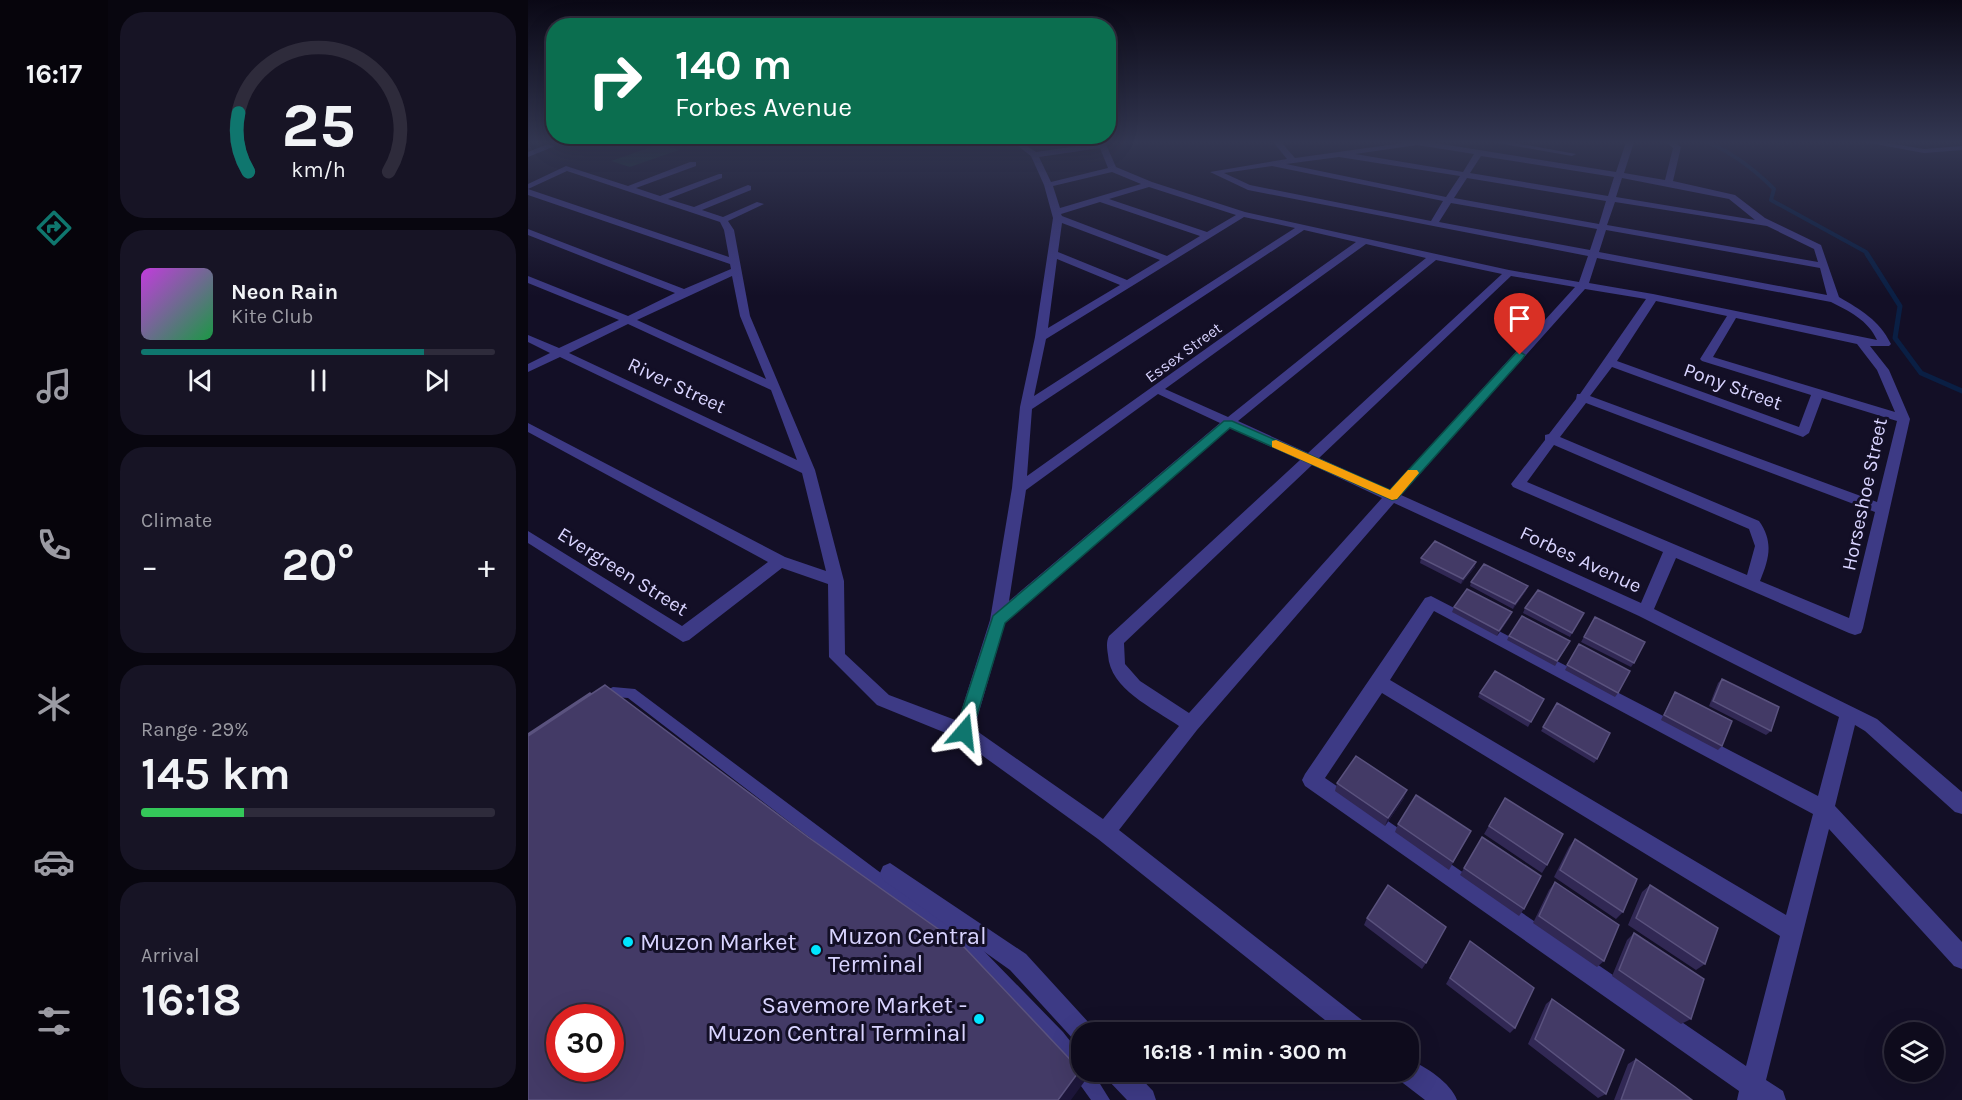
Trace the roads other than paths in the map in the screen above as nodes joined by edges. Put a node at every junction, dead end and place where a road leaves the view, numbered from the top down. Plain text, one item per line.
1 (532, 193) edge
2 (645, 193) edge
3 (675, 193) edge
4 (735, 193) edge
5 (1051, 193) edge
6 (1119, 193) edge
7 (1179, 193) edge
8 (1280, 193) edge
9 (1416, 193) edge
10 (1453, 193) edge
11 (1568, 193) edge
12 (1612, 193) edge
13 (1715, 193) edge
14 (661, 199) junction
15 (1100, 199) junction
16 (1449, 200) junction
17 (1609, 200) junction
18 (760, 204) dead end
19 (695, 210) junction
20 (1243, 213) junction
21 (1058, 215) junction
22 (723, 220) junction
23 (1434, 224) junction
24 (1771, 225) junction
25 (1601, 226) junction
26 (1303, 227) junction
27 (528, 232) edge
28 (1209, 236) junction
29 (1365, 240) junction
30 (1052, 254) junction
31 (1594, 255) junction
32 (1434, 256) junction
33 (1168, 260) junction
34 (734, 266) junction
35 (1824, 266) junction
36 (1509, 273) junction
37 (528, 279) edge
38 (1127, 284) junction
39 (1584, 285) junction
40 (684, 292) junction
41 (1653, 297) junction
42 (1834, 299) junction
43 (1734, 313) junction
44 (627, 320) junction
45 (528, 338) edge
46 (1041, 338) junction
47 (1861, 341) junction
48 (561, 352) junction
49 (1610, 362) junction
50 (528, 368) edge
51 (776, 388) junction
52 (1158, 390) junction
53 (1818, 393) junction
54 (1581, 397) junction
55 (1026, 407) junction
56 (1904, 419) junction
57 (1228, 423) junction
58 (528, 427) edge
59 (1550, 438) junction
60 (1310, 458) junction
61 (808, 470) junction
62 (1019, 488) junction
63 (1392, 496) junction
64 (1882, 509) junction
65 (528, 536) edge
66 (1672, 548) junction
67 (780, 561) junction
68 (836, 581) junction
69 (1751, 583) junction
70 (1645, 612) junction
71 (998, 620) junction
72 (1379, 682) junction
73 (594, 703) edge
74 (1849, 713) junction
75 (1191, 724) junction
76 (964, 732) junction
77 (1962, 806) edge
78 (1824, 810) junction
79 (1105, 832) junction
80 (888, 888) junction
81 (1793, 931) junction
82 (1962, 958) edge
83 (1073, 1022) edge
84 (1346, 1022) edge
85 (1071, 1056) edge
86 (1419, 1080) edge
87 (1089, 1082) edge
88 (1127, 1082) edge
89 (1751, 1093) edge
90 (1101, 1100) edge
91 (1144, 1100) edge
92 (1445, 1100) edge
93 (1774, 1100) edge

1 - 34 street
2 - 14 street
3 - 14 street
4 - 19 street
5 - 21 street
6 - 15 street
7 - 20 street
8 - 23 street
9 - 16 street
10 - 16 street
11 - 17 street
12 - 17 street
13 - 24 street
14 - 19 street
15 - 21 street
15 - 28 street
16 - 23 street
16 - 25 street
17 - 24 street
17 - 25 street
18 - 22 street
19 - 22 street
20 - 26 street
20 - 28 street
21 - 30 street
21 - 33 street
22 - 34 street
23 - 31 street
24 - 35 street
25 - 31 street
25 - 35 street
26 - 29 street
26 - 55 street
27 - 40 street
28 - 33 street
29 - 32 street
29 - 52 street, Essex Street
30 - 38 street
30 - 46 street
31 - 39 street
31 - 42 street
32 - 36 street
32 - 57 street
33 - 38 street
34 - 40 street
34 - 51 street
35 - 42 street
36 - 39 street
36 - 60 street
37 - 44 street
38 - 46 street
39 - 41 street
39 - 63 street
40 - 44 street
41 - 43 street
41 - 49 street
42 - 47 street
43 - 47 street
43 - 53 street
44 - 48 street
44 - 51 street
45 - 48 street, River Street
46 - 55 street
47 - 56 street, Horseshoe Street
48 - 50 street
48 - 61 street, River Street
49 - 53 street, Pony Street
49 - 54 street
51 - 61 street
52 - 57 street, Forbes Avenue
52 - 62 street, Essex Street
53 - 56 street
54 - 59 street
54 - 64 street
55 - 62 street
56 - 64 street, Horseshoe Street
57 - 60 street, Forbes Avenue
57 - 71 street
58 - 67 street
59 - 66 street
59 - 69 street
60 - 63 street, Forbes Avenue
60 - 75 street
61 - 68 street
62 - 71 street
63 - 70 street, Forbes Avenue
63 - 75 street
64 - 69 street, Horseshoe Street
65 - 67 street, Evergreen Street
66 - 69 street
66 - 70 street
67 - 68 street
68 - 76 street
70 - 74 street, Forbes Avenue
71 - 76 street
72 - 78 street
72 - 81 street
72 - 89 street
73 - 80 lane
74 - 77 street, Forbes Avenue
74 - 78 street
75 - 79 street
76 - 79 street
78 - 81 street
78 - 82 street
79 - 84 street
80 - 83 street
80 - 85 lane
81 - 89 street
86 - 92 street
87 - 90 lane
88 - 91 street
89 - 93 street

